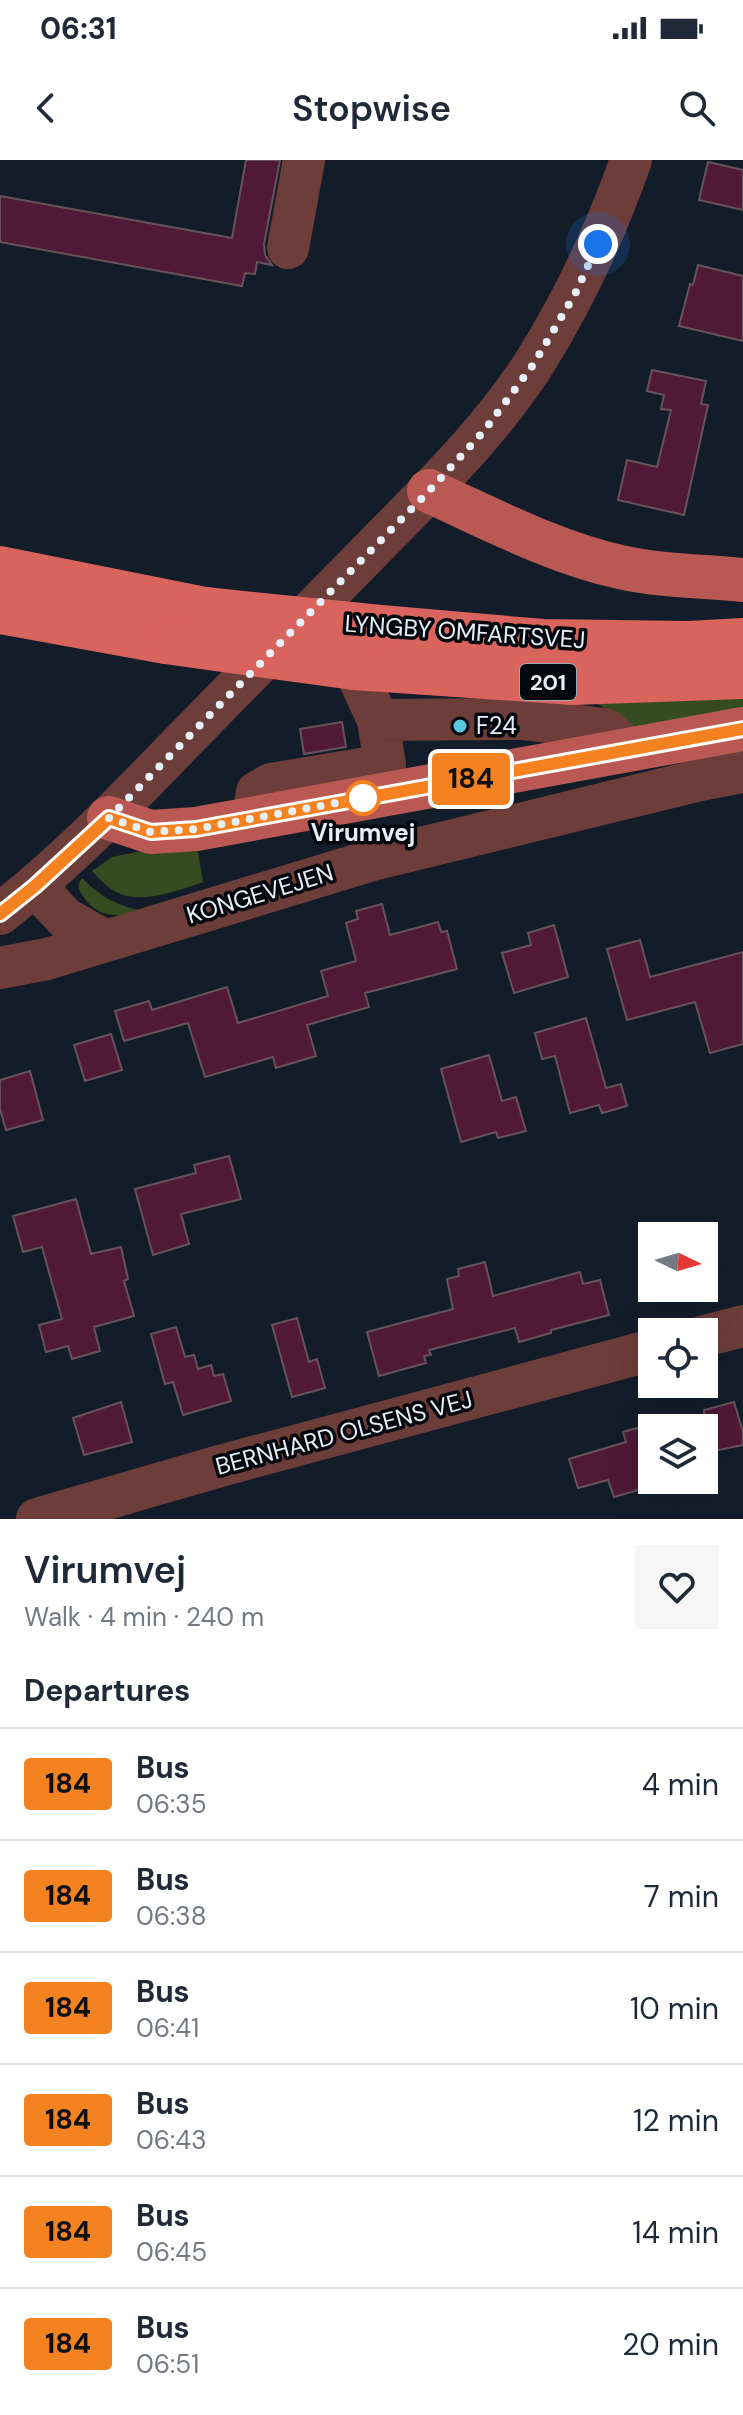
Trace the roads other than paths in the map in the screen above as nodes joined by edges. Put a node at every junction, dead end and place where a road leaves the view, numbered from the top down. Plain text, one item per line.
1 (304, 160) edge
2 (631, 160) edge
3 (288, 248) dead end
4 (429, 491) junction
5 (0, 568) edge
6 (743, 580) edge
7 (0, 612) edge
8 (743, 640) edge
9 (354, 668) junction
10 (743, 677) edge
11 (378, 720) junction
12 (743, 729) edge
13 (629, 749) junction
14 (743, 772) edge
15 (109, 818) junction
16 (252, 819) junction
17 (35, 886) junction
18 (0, 914) edge
19 (0, 925) edge
20 (105, 941) junction
21 (47, 959) junction
22 (0, 968) edge
23 (743, 1326) edge
24 (718, 1332) edge
25 (638, 1354) edge
26 (37, 1519) edge

1 - 3 street
2 - 4 street
4 - 6 main road
4 - 15 street
5 - 8 highway, LYNGBY OMFARTSVEJ / 201, bridge
7 - 9 highway, 201, bridge
9 - 10 highway, 201
9 - 11 street
11 - 13 street
11 - 16 street
12 - 13 main road
13 - 16 main road
14 - 20 street, KONGEVEJEN
15 - 16 main road
15 - 17 street
17 - 18 street
17 - 20 street
19 - 21 street
20 - 21 street, KONGEVEJEN
21 - 22 street, KONGEVEJEN
23 - 24 street
25 - 26 street, BERNHARD OLSENS VEJ

